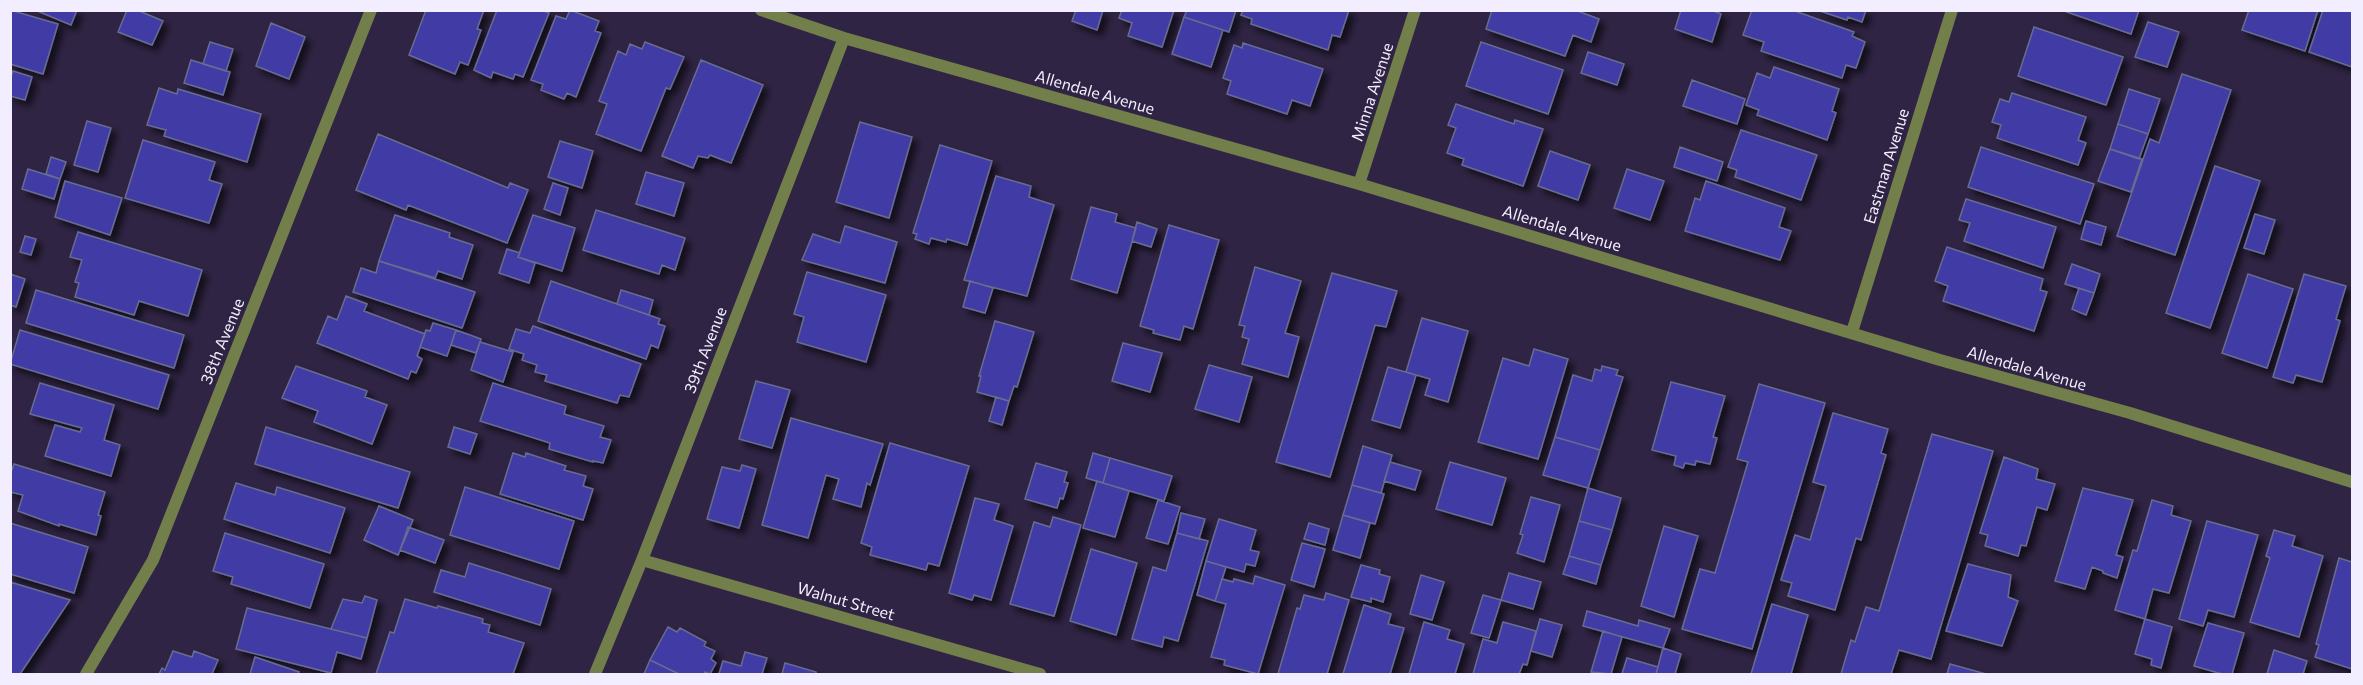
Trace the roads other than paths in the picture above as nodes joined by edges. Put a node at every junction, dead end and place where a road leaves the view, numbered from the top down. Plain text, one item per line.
1 (371, 10) edge
2 (761, 10) edge
3 (1415, 10) edge
4 (1952, 10) edge
5 (844, 38) junction
6 (1359, 184) junction
7 (1852, 332) junction
8 (2352, 482) edge
9 (642, 560) junction
10 (86, 675) edge
11 (595, 675) edge
12 (1040, 675) edge

1 - 10 street, 38th Avenue
2 - 5 street, Allendale Avenue
3 - 6 street, Minna Avenue
4 - 7 street, Eastman Avenue
5 - 6 street, Allendale Avenue
5 - 9 street, 39th Avenue
6 - 7 street, Allendale Avenue
7 - 8 street, Allendale Avenue
9 - 11 street, 39th Avenue
9 - 12 street, Walnut Street

